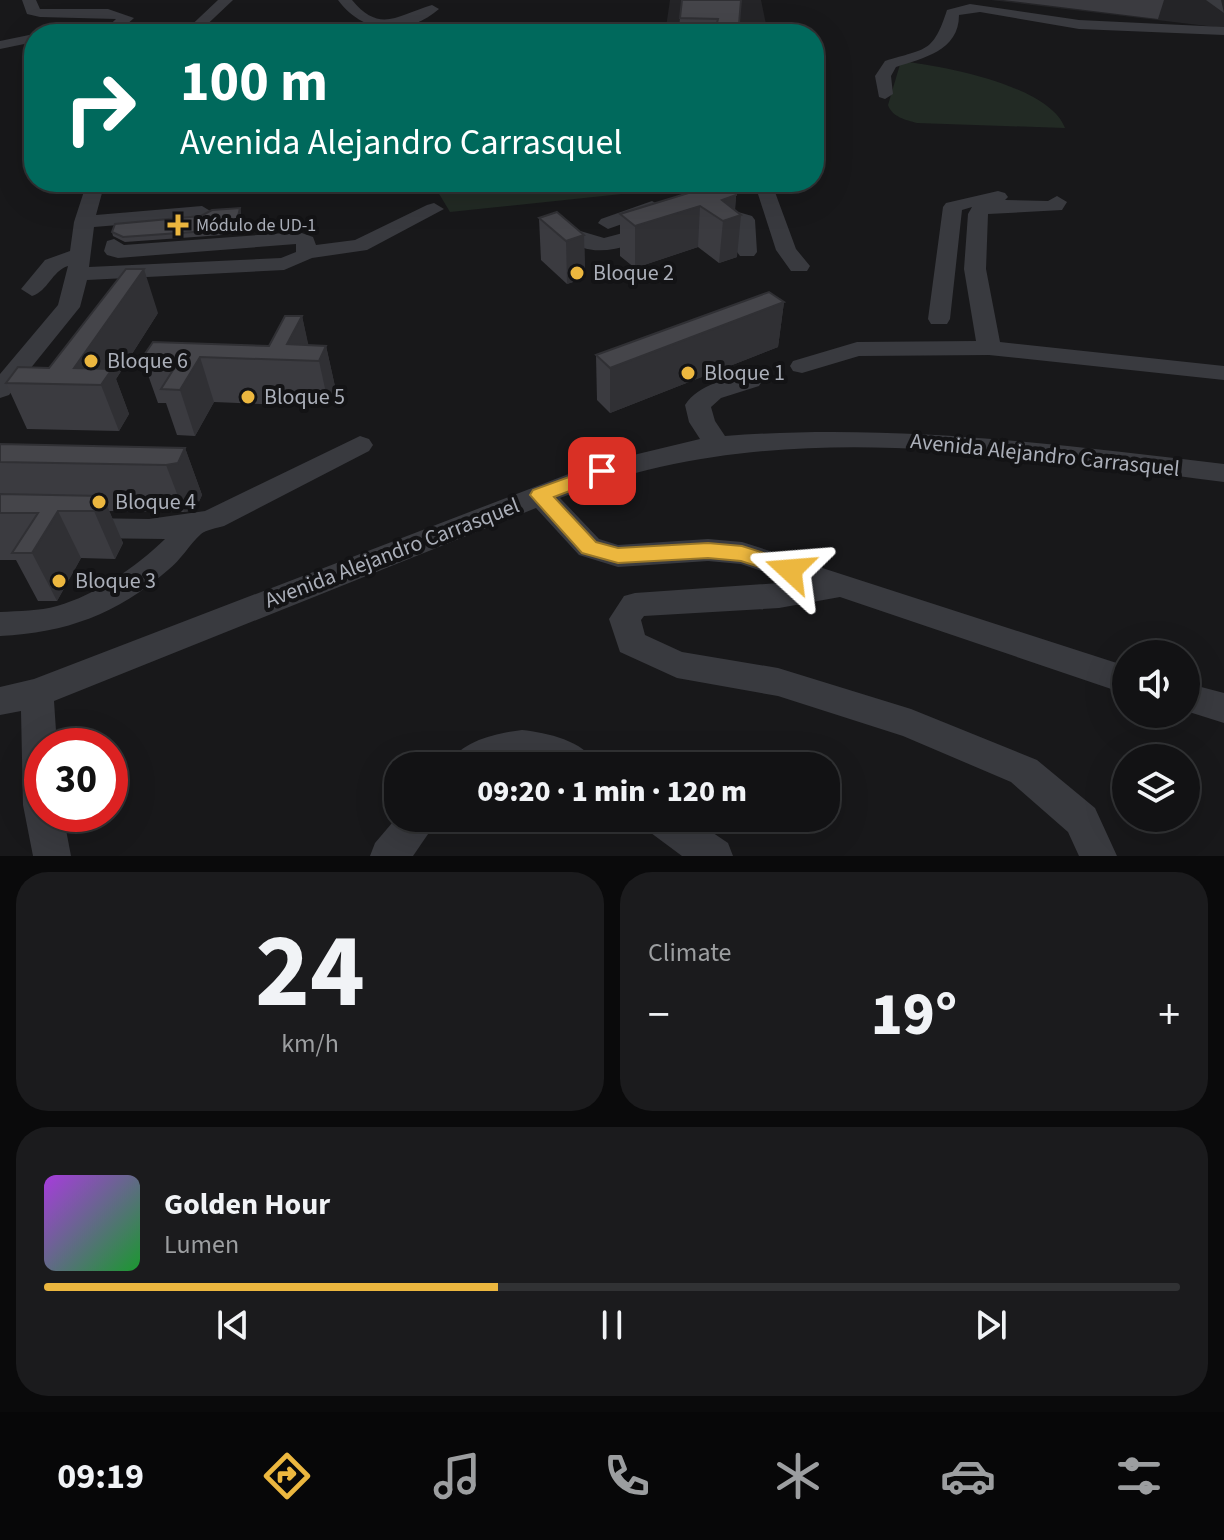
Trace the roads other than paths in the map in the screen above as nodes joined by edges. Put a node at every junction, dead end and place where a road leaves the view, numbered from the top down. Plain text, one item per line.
1 (29, 0) edge
2 (226, 0) edge
3 (345, 0) edge
4 (1213, 0) edge
5 (432, 9) dead end
6 (1224, 9) edge
7 (120, 24) edge
8 (200, 24) edge
9 (378, 24) edge
10 (398, 24) edge
11 (1224, 31) edge
12 (24, 40) edge
13 (0, 45) edge
14 (885, 94) dead end
15 (93, 192) edge
16 (713, 192) edge
17 (766, 192) edge
18 (434, 209) dead end
19 (202, 212) edge
20 (675, 215) junction
21 (84, 222) junction
22 (608, 223) dead end
23 (577, 236) edge
24 (114, 245) dead end
25 (148, 250) junction
26 (747, 252) dead end
27 (306, 253) junction
28 (946, 264) junction
29 (79, 265) junction
30 (799, 266) dead end
31 (975, 269) junction
32 (138, 271) junction
33 (32, 289) dead end
34 (939, 319) dead end
35 (989, 348) junction
36 (802, 366) dead end
37 (1224, 373) edge
38 (750, 381) dead end
39 (0, 390) edge
40 (360, 445) dead end
41 (718, 446) junction
42 (1224, 473) edge
43 (540, 495) junction
44 (59, 526) edge
45 (191, 527) junction
46 (839, 586) junction
47 (0, 624) edge
48 (1112, 675) edge
49 (37, 693) junction
50 (0, 701) edge
51 (1200, 701) edge
52 (1224, 708) edge
53 (39, 728) edge
54 (489, 752) edge
55 (552, 752) edge
56 (47, 832) edge
57 (409, 832) edge
58 (680, 832) edge
59 (52, 856) edge
60 (389, 856) edge
61 (714, 856) edge
62 (1098, 856) edge

1 - 7 street
2 - 8 street
3 - 9 street
4 - 6 street
5 - 10 street
11 - 14 street
12 - 13 street
15 - 21 street
16 - 20 street
17 - 30 street
18 - 27 street
19 - 21 street
20 - 22 street
20 - 23 street
20 - 26 street
21 - 29 street
24 - 25 street
25 - 27 street
25 - 32 street
27 - 32 street
28 - 31 street
28 - 31 street
28 - 34 street
29 - 32 street
29 - 33 street
29 - 39 street
31 - 35 street
35 - 36 street
35 - 37 street
38 - 41 street
40 - 45 street
41 - 42 street, Avenida Alejandro Carrasquel
41 - 43 street, Avenida Alejandro Carrasquel
43 - 46 street
43 - 49 street, Avenida Alejandro Carrasquel
44 - 45 street
45 - 47 street
46 - 48 street
46 - 62 street
49 - 50 street, Avenida Alejandro Carrasquel
49 - 53 street
51 - 52 street
54 - 55 street
56 - 59 street
57 - 60 street
58 - 61 street

